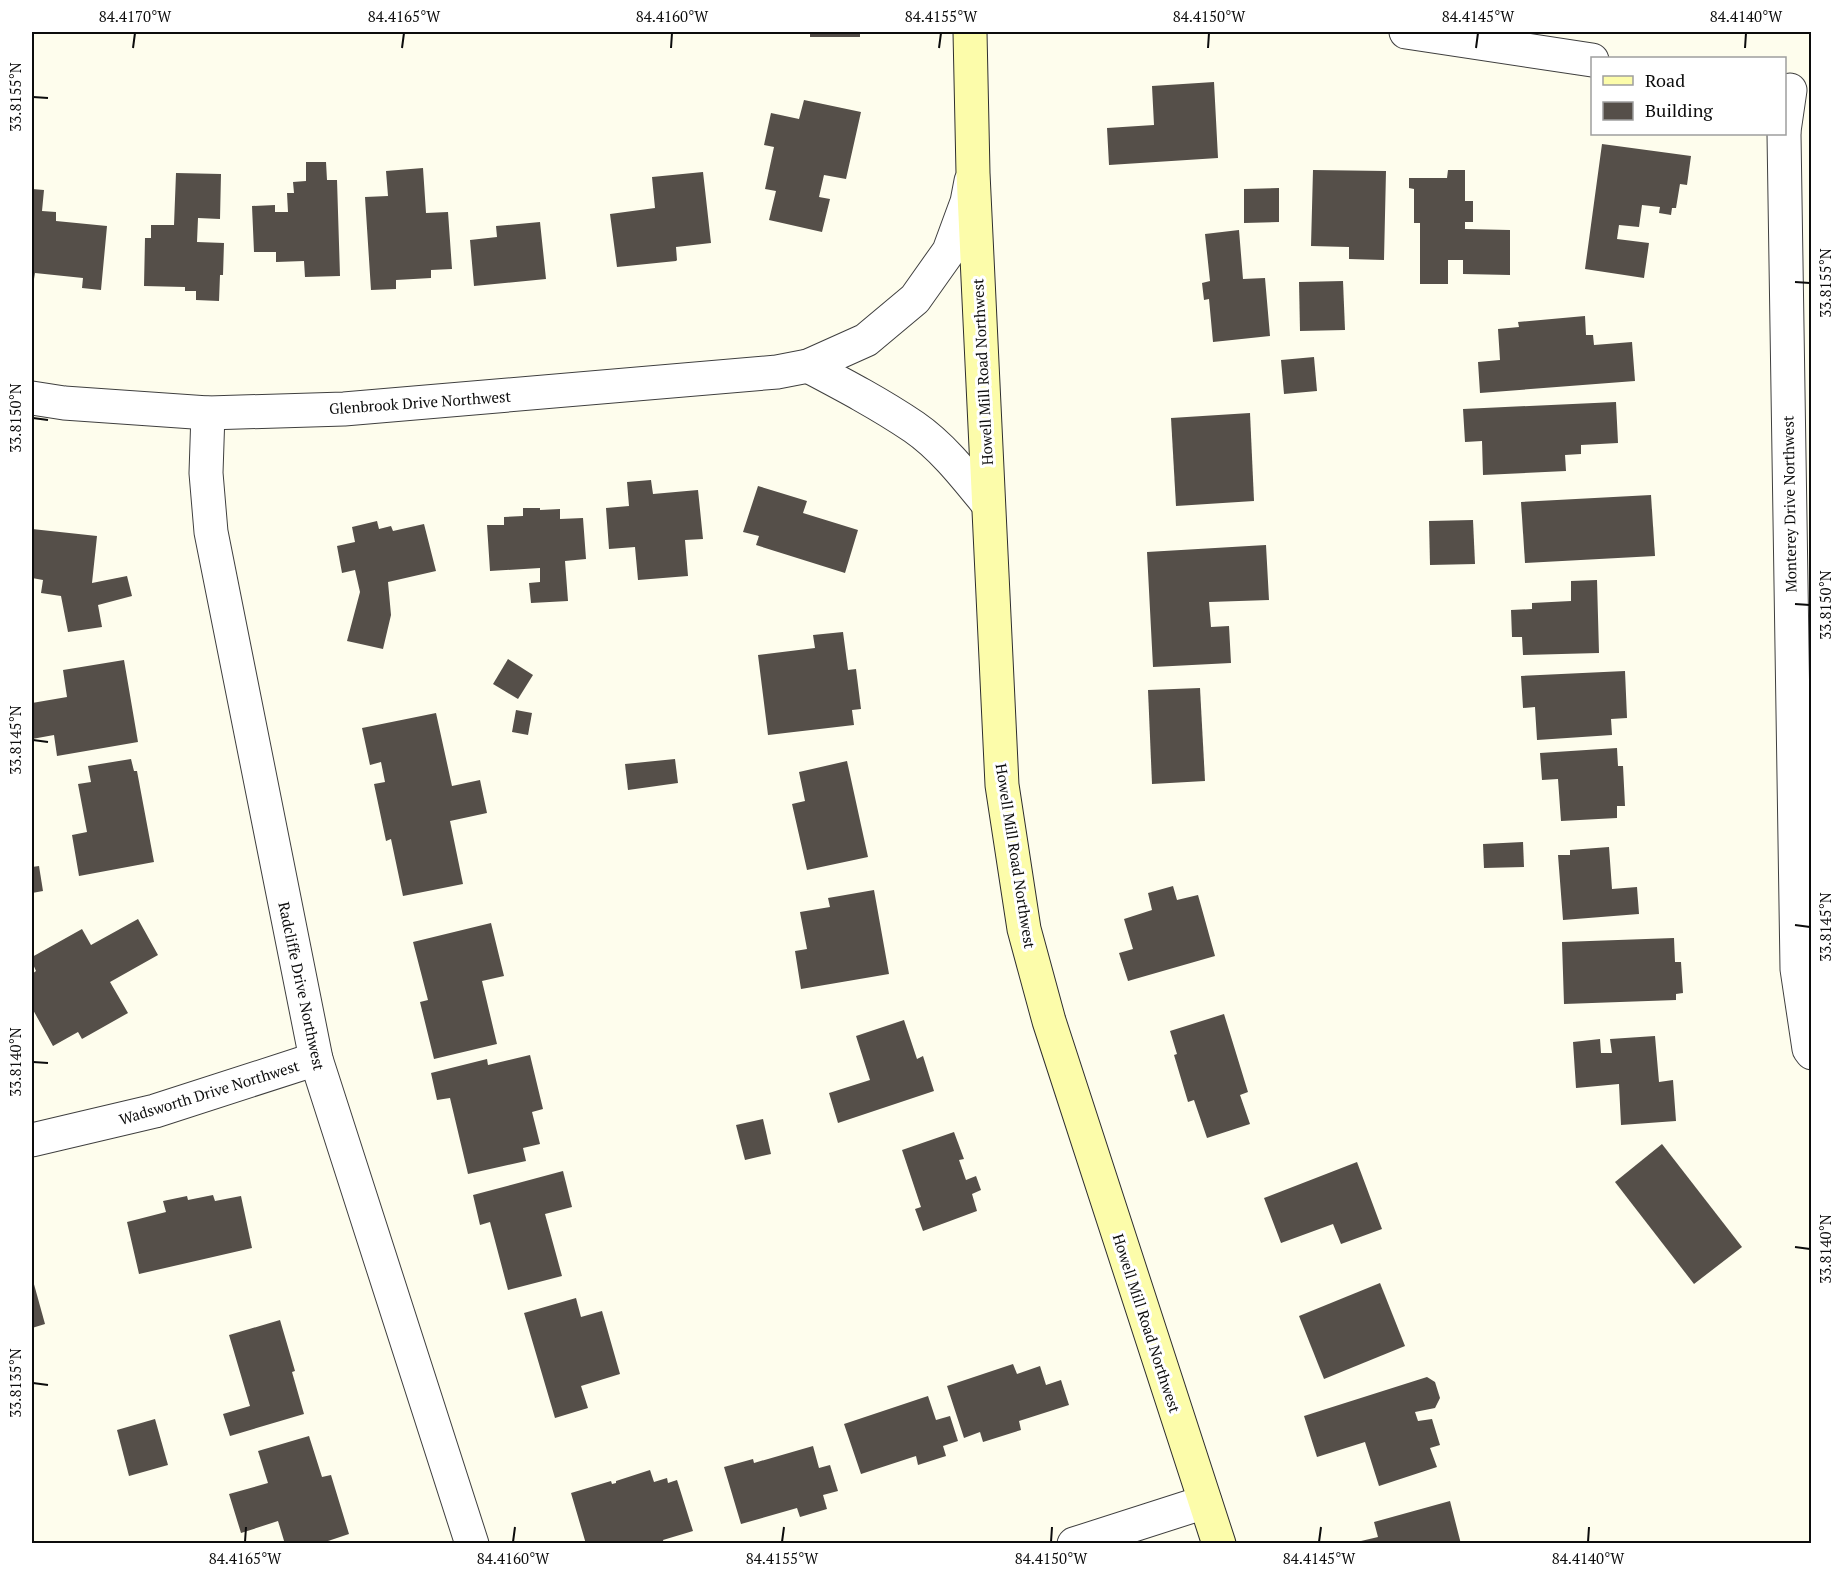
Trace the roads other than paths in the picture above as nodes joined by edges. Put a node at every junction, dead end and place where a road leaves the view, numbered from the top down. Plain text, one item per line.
1 (970, 32) edge
2 (1406, 32) edge
3 (1591, 60) edge
4 (1795, 91) edge
5 (1786, 125) edge
6 (1784, 135) edge
7 (973, 173) junction
8 (808, 366) junction
9 (32, 398) edge
10 (208, 413) junction
11 (988, 504) junction
12 (1812, 1053) edge
13 (316, 1059) junction
14 (32, 1140) edge
15 (1205, 1502) junction
16 (472, 1544) edge
17 (1074, 1544) edge
18 (1219, 1544) edge

1 - 7 main road, Howell Mill Road Northwest
2 - 3 street
4 - 5 street, Monterey Drive Northwest
6 - 12 street, Monterey Drive Northwest
7 - 8 street, Glenbrook Drive Northwest
7 - 11 main road, Howell Mill Road Northwest
8 - 10 street, Glenbrook Drive Northwest
8 - 11 street
9 - 10 street, Glenbrook Drive Northwest
10 - 13 street, Radcliffe Drive Northwest
11 - 15 main road, Howell Mill Road Northwest
13 - 14 street, Wadsworth Drive Northwest
13 - 16 street, Radcliffe Drive Northwest
15 - 17 street
15 - 18 main road, Howell Mill Road Northwest

